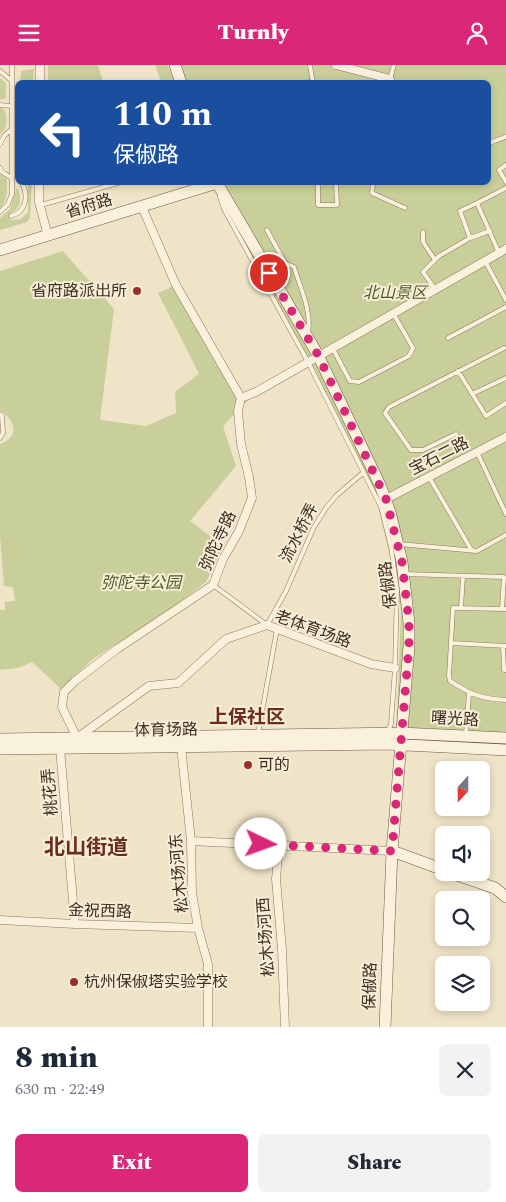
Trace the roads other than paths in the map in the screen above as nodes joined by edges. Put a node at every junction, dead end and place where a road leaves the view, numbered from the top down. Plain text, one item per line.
1 (12, 65) edge
2 (40, 65) edge
3 (175, 65) edge
4 (310, 65) edge
5 (336, 65) edge
6 (394, 65) edge
7 (356, 67) edge
8 (0, 71) edge
9 (40, 80) edge
10 (180, 80) edge
11 (313, 80) edge
12 (388, 80) edge
13 (390, 80) edge
14 (12, 81) junction
15 (0, 105) edge
16 (12, 106) junction
17 (12, 129) junction
18 (506, 137) edge
19 (491, 142) edge
20 (12, 143) joint
21 (0, 144) edge
22 (506, 165) edge
23 (0, 168) edge
24 (12, 177) junction
25 (15, 178) edge
26 (506, 181) edge
27 (23, 185) edge
28 (39, 185) edge
29 (111, 185) edge
30 (204, 185) edge
31 (218, 185) edge
32 (218, 185) edge
33 (318, 185) edge
34 (336, 185) edge
35 (373, 185) edge
36 (190, 187) edge
37 (506, 188) edge
38 (477, 203) junction
39 (40, 205) junction
40 (142, 207) junction
41 (405, 208) dead end
42 (0, 212) edge
43 (11, 216) dead end
44 (268, 231) dead end
45 (490, 231) junction
46 (422, 232) dead end
47 (48, 236) junction
48 (470, 238) junction
49 (0, 250) edge
50 (503, 251) edge
51 (435, 260) junction
52 (485, 261) junction
53 (435, 289) junction
54 (506, 300) edge
55 (506, 307) edge
56 (393, 313) junction
57 (308, 337) junction
58 (448, 337) dead end
59 (332, 347) junction
60 (505, 349) edge
61 (318, 355) junction
62 (308, 362) junction
63 (458, 371) junction
64 (506, 378) edge
65 (472, 394) junction
66 (242, 398) junction
67 (506, 403) edge
68 (0, 414) edge
69 (456, 434) dead end
70 (506, 437) edge
71 (0, 438) edge
72 (477, 452) junction
73 (368, 469) junction
74 (429, 477) junction
75 (386, 499) junction
76 (506, 515) edge
77 (506, 535) edge
78 (399, 544) junction
79 (472, 551) junction
80 (463, 576) junction
81 (405, 579) junction
82 (213, 585) junction
83 (397, 604) junction
84 (461, 608) junction
85 (504, 609) edge
86 (267, 625) junction
87 (277, 629) junction
88 (451, 643) junction
89 (504, 646) edge
90 (395, 668) junction
91 (506, 671) edge
92 (469, 693) junction
93 (506, 700) edge
94 (387, 733) junction
95 (258, 734) junction
96 (466, 736) junction
97 (77, 738) junction
98 (506, 738) edge
99 (0, 739) edge
100 (401, 739) junction
101 (423, 745) joint
102 (181, 746) junction
103 (60, 748) junction
104 (0, 749) edge
105 (506, 751) edge
106 (191, 841) junction
107 (279, 845) junction
108 (392, 851) junction
109 (435, 867) edge
110 (474, 881) edge
111 (506, 897) edge
112 (0, 920) edge
113 (74, 924) junction
114 (198, 928) junction
115 (208, 1027) edge
116 (285, 1027) edge
117 (385, 1027) edge

1 - 14 lane
2 - 9 street
3 - 10 main road
4 - 11 lane
5 - 7 street
6 - 13 lane
7 - 12 street
8 - 14 lane
14 - 16 lane
15 - 16 lane
16 - 17 lane
17 - 20 lane
17 - 21 lane
18 - 19 lane
20 - 24 lane
22 - 26 lane
23 - 24 lane
24 - 25 lane
24 - 42 lane
27 - 43 lane
28 - 39 street
29 - 39 lane
30 - 36 main road, 省府路
31 - 57 main road, 保俶路
32 - 62 lane
33 - 34 lane
35 - 41 lane
36 - 40 main road, 省府路
37 - 38 lane
38 - 45 lane
38 - 48 lane
39 - 47 street
40 - 47 main road, 省府路
40 - 66 street
44 - 57 lane
45 - 48 lane
45 - 50 lane
46 - 51 lane
47 - 49 main road, 省府路
48 - 51 lane
50 - 52 street
51 - 53 lane
52 - 53 street
52 - 54 lane
53 - 56 street
55 - 58 lane
56 - 59 street
56 - 59 lane
57 - 61 main road, 保俶路
59 - 61 street
60 - 63 lane
61 - 62 street
61 - 73 main road, 保俶路
62 - 66 street
62 - 73 lane
63 - 65 lane
63 - 69 lane
64 - 65 lane
65 - 67 lane
66 - 82 street, 弥陀寺路
68 - 71 lane
70 - 72 street, 宝石二路
72 - 74 street, 宝石二路
72 - 76 lane
73 - 75 main road, 保俶路
73 - 83 lane
73 - 86 lane, 流水桥弄
74 - 75 street, 宝石二路
74 - 79 lane
75 - 78 main road, 保俶路
77 - 79 lane
78 - 79 lane
78 - 81 main road, 保俶路
80 - 81 lane
80 - 84 lane
80 - 85 lane
81 - 83 lane
81 - 100 main road, 保俶路
82 - 86 lane
82 - 97 street, 弥陀寺路
83 - 90 lane
84 - 85 lane
84 - 88 lane
86 - 87 street, 老体育场路
86 - 97 street, 老体育场路
87 - 90 street, 老体育场路
87 - 95 lane
88 - 89 lane
88 - 92 lane
89 - 91 lane
90 - 94 lane
92 - 93 lane
92 - 96 lane
94 - 95 main road, 体育场路
94 - 100 main road, 体育场路
95 - 97 main road, 体育场路
96 - 98 main road, 曙光路
96 - 100 main road, 曙光路
97 - 99 main road, 体育场路
100 - 101 main road, 体育场路
100 - 102 main road, 体育场路
100 - 108 main road, 保俶路
101 - 105 main road, 曙光路
102 - 103 main road, 体育场路
102 - 106 street, 松木场河东
103 - 104 main road, 体育场路
103 - 113 street, 桃花弄
106 - 107 street
106 - 114 street, 松木场河东
107 - 108 street
107 - 116 street, 松木场河西
108 - 109 main road
108 - 117 main road, 保俶路
110 - 111 main road
112 - 113 street, 金祝西路
113 - 114 street, 金祝西路
114 - 115 street, 松木场河东

